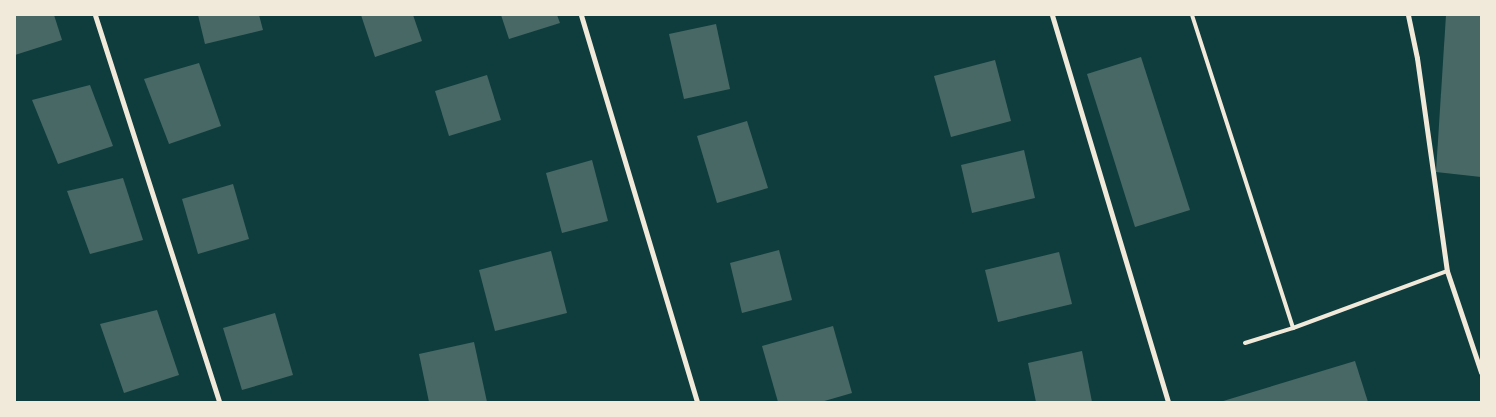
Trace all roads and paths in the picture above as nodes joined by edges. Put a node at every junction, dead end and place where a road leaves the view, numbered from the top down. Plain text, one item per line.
1 (95, 15) edge
2 (581, 15) edge
3 (1052, 15) edge
4 (1192, 15) edge
5 (1408, 15) edge
6 (1447, 271) junction
7 (1293, 328) junction
8 (1245, 343) dead end
9 (1481, 372) edge
10 (219, 402) edge
11 (697, 402) edge
12 (1168, 402) edge

1 - 10 street
2 - 11 street
3 - 12 street
4 - 7 lane
5 - 6 street
6 - 7 lane
6 - 9 street
7 - 8 lane

